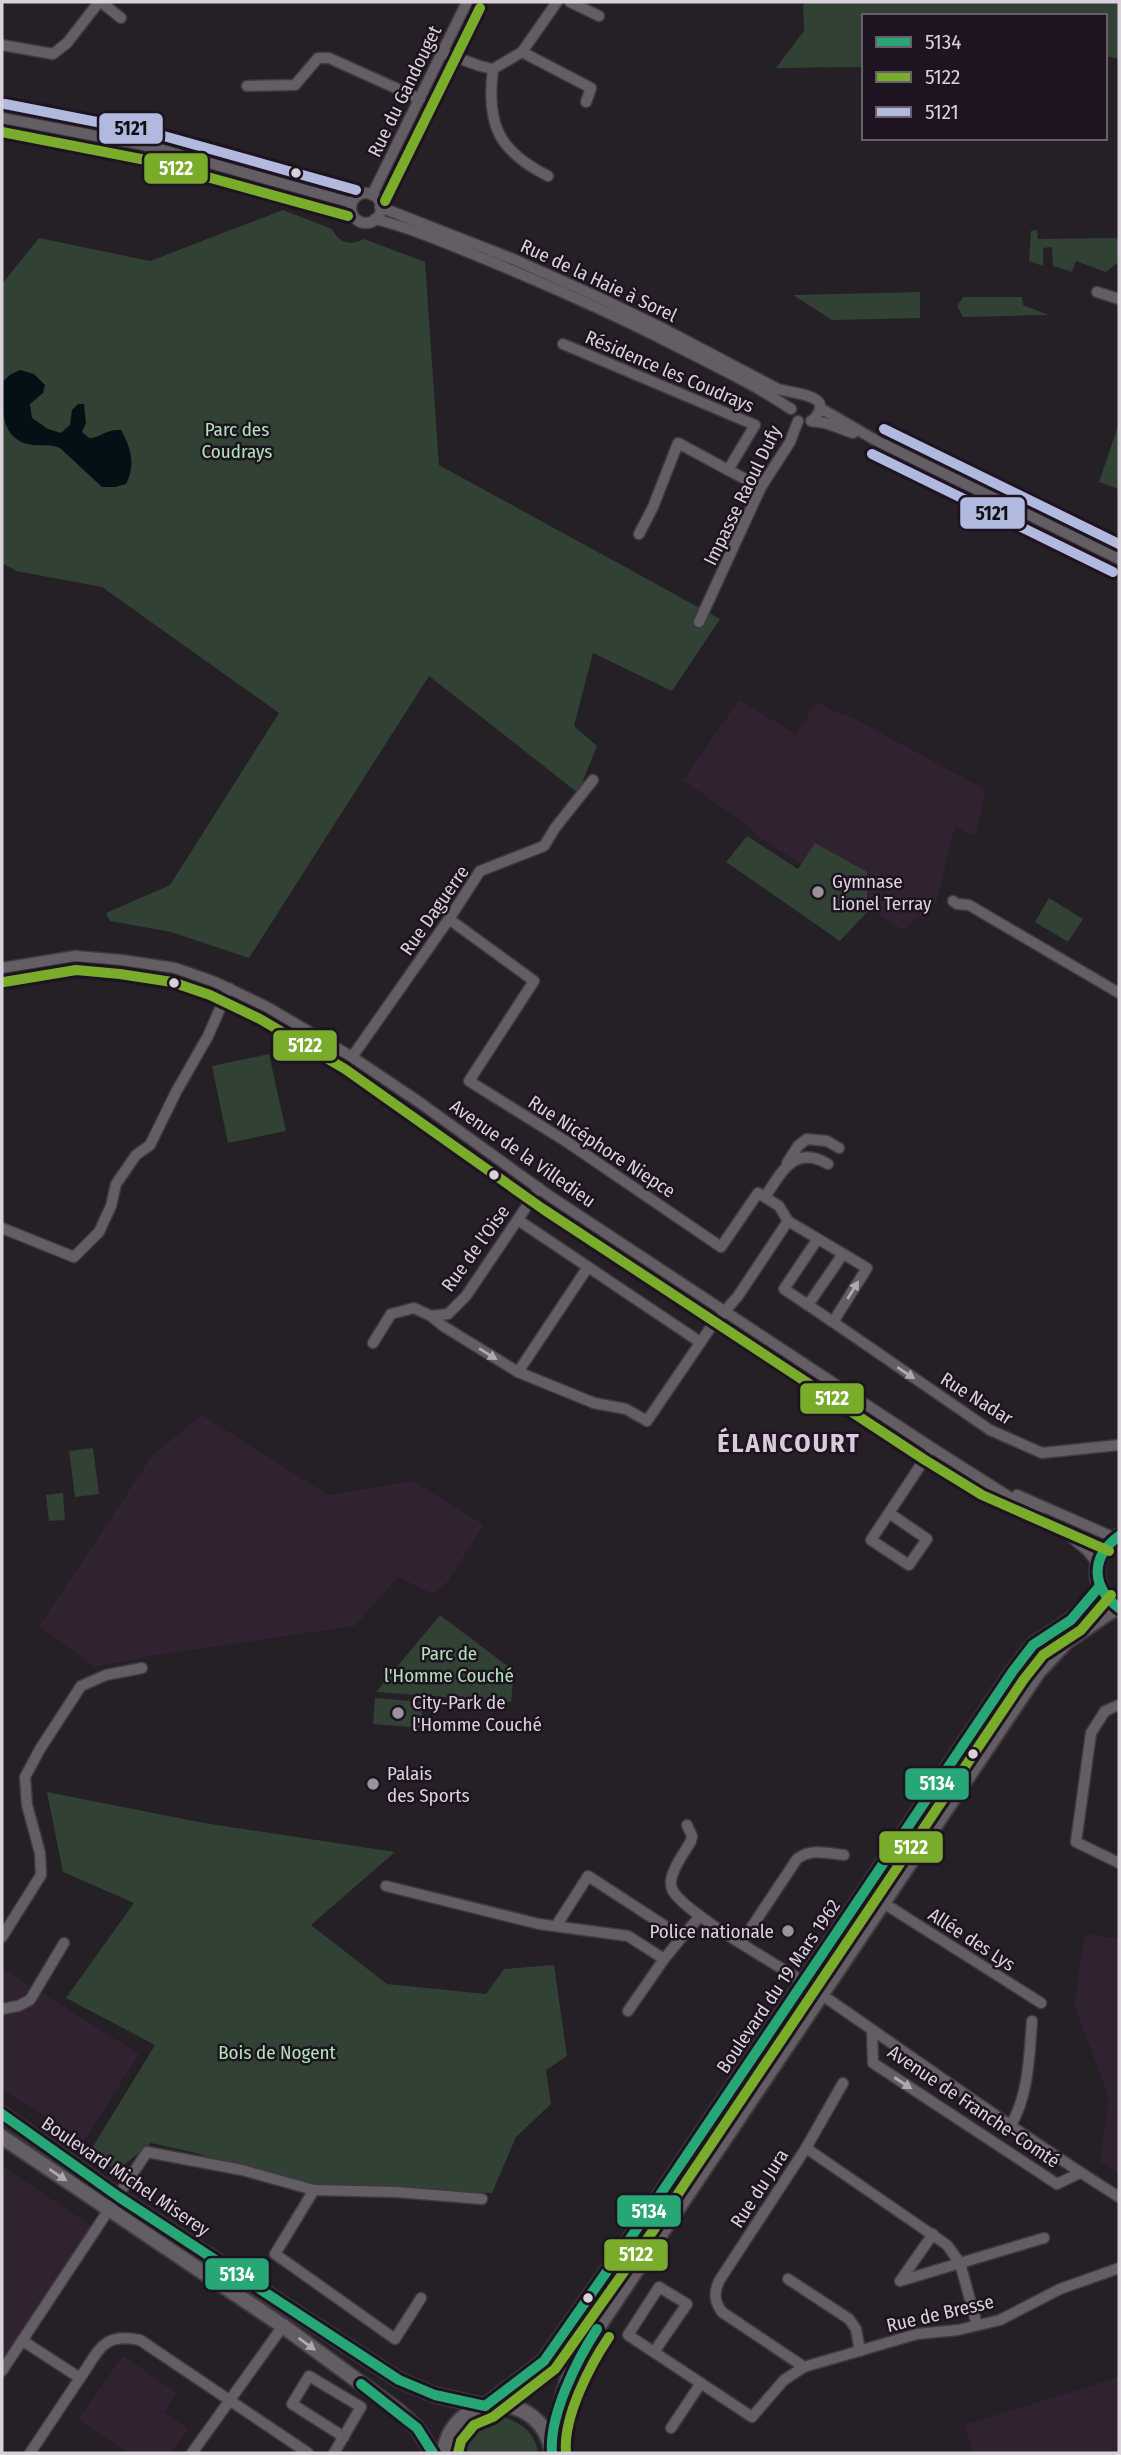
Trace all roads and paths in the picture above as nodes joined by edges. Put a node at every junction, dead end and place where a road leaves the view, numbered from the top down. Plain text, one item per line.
1 (100, 2) edge
2 (467, 2) edge
3 (557, 2) edge
4 (570, 2) edge
5 (599, 16) dead end
6 (121, 18) dead end
7 (2, 45) edge
8 (522, 52) junction
9 (444, 53) junction
10 (493, 69) junction
11 (247, 86) dead end
12 (419, 99) junction
13 (586, 102) dead end
14 (2, 118) edge
15 (548, 176) dead end
16 (372, 195) junction
17 (352, 203) junction
18 (380, 207) junction
19 (375, 219) junction
20 (1097, 292) dead end
21 (1119, 299) edge
22 (563, 344) dead end
23 (798, 395) junction
24 (820, 408) junction
25 (790, 409) junction
26 (798, 421) junction
27 (812, 421) junction
28 (877, 441) junction
29 (728, 470) junction
30 (761, 487) junction
31 (639, 534) dead end
32 (1119, 559) edge
33 (699, 622) dead end
34 (593, 780) dead end
35 (953, 901) dead end
36 (449, 919) junction
37 (2, 968) edge
38 (229, 988) junction
39 (1119, 993) edge
40 (352, 1057) junction
41 (839, 1148) dead end
42 (828, 1164) dead end
43 (786, 1165) junction
44 (539, 1188) junction
45 (765, 1197) junction
46 (518, 1220) junction
47 (788, 1221) junction
48 (2, 1228) edge
49 (817, 1240) junction
50 (842, 1254) junction
51 (589, 1267) junction
52 (808, 1305) junction
53 (724, 1309) junction
54 (431, 1316) junction
55 (833, 1322) junction
56 (701, 1342) junction
57 (373, 1343) dead end
58 (517, 1372) junction
59 (1119, 1445) edge
60 (932, 1448) junction
61 (988, 1482) junction
62 (890, 1513) junction
63 (1117, 1537) edge
64 (1097, 1563) junction
65 (1100, 1587) junction
66 (1118, 1607) edge
67 (142, 1668) dead end
68 (1119, 1705) edge
69 (687, 1825) dead end
70 (844, 1855) dead end
71 (1119, 1863) edge
72 (386, 1886) dead end
73 (885, 1903) junction
74 (700, 1916) junction
75 (556, 1926) junction
76 (2, 1937) edge
77 (681, 1937) junction
78 (64, 1943) dead end
79 (741, 1943) junction
80 (664, 1959) junction
81 (804, 1983) junction
82 (821, 1995) junction
83 (1041, 2003) dead end
84 (2, 2009) edge
85 (628, 2011) dead end
86 (1032, 2021) dead end
87 (872, 2030) junction
88 (844, 2083) dead end
89 (2, 2114) edge
90 (1010, 2127) junction
91 (2, 2137) edge
92 (806, 2148) junction
93 (1080, 2173) junction
94 (314, 2190) junction
95 (119, 2197) junction
96 (1119, 2197) edge
97 (482, 2199) dead end
98 (111, 2210) junction
99 (933, 2234) junction
100 (1044, 2238) dead end
101 (960, 2263) junction
102 (1119, 2268) edge
103 (788, 2279) dead end
104 (421, 2298) dead end
105 (977, 2325) junction
106 (283, 2326) junction
107 (23, 2341) junction
108 (860, 2351) junction
109 (654, 2352) junction
110 (804, 2367) junction
111 (2, 2371) edge
112 (80, 2378) junction
113 (701, 2383) junction
114 (230, 2400) junction
115 (485, 2406) junction
116 (671, 2428) dead end
117 (339, 2445) edge
118 (553, 2450) edge
119 (30, 2453) edge
120 (192, 2453) edge
121 (308, 2453) edge
122 (433, 2453) edge
123 (444, 2453) edge

1 - 6 street
1 - 7 street
2 - 9 street, Rue du Gandouget
3 - 8 street
4 - 5 street
8 - 10 street
8 - 13 street
9 - 10 street
9 - 12 street, Rue du Gandouget
10 - 15 street
11 - 12 street
12 - 16 street, Rue du Gandouget
14 - 17 street
16 - 17 street
16 - 18 street
17 - 19 street
18 - 19 street
18 - 23 street, Rue de la Haie à Sorel
19 - 25 street, Rue de la Haie à Sorel
20 - 21 street
22 - 29 street, Résidence les Coudrays
23 - 24 street
23 - 25 street
24 - 27 street
24 - 28 street
25 - 26 street
26 - 27 street
26 - 30 street, Impasse Raoul Dufy
27 - 28 street
28 - 32 street
29 - 30 street
29 - 31 street
30 - 33 street, Impasse Raoul Dufy
34 - 36 street, Rue Daguerre
35 - 39 street
36 - 40 street, Rue Daguerre
36 - 45 street, Rue Nicéphore Niepce
37 - 38 street, Avenue de la Villedieu
38 - 40 street, Avenue de la Villedieu
38 - 48 street
40 - 44 street, Avenue de la Villedieu
41 - 43 street
42 - 43 street
43 - 45 street
44 - 46 street, Rue de l'Oise
44 - 53 street, Avenue de la Villedieu
45 - 47 street
46 - 51 street
46 - 54 street, Rue de l'Oise
47 - 49 street
47 - 53 street
49 - 50 street
49 - 52 street, Rue Nadar
50 - 52 street
55 -> 50 street
51 - 56 street
51 - 58 street
52 - 55 street, Rue Nadar
53 - 56 street
53 - 60 street, Avenue de la Villedieu
54 - 57 street
54 -> 58 street
55 -> 59 street, Rue Nadar
56 - 58 street
60 - 61 street, Avenue de la Villedieu
60 - 62 street
61 - 63 street, Avenue de la Villedieu
61 - 64 street, Avenue de la Villedieu
62 - 62 street
63 - 64 street
64 - 65 street
65 - 66 street
65 - 81 street, Boulevard du 19 Mars 1962
66 - 73 street
67 - 76 street
68 - 71 street
69 - 74 street, Avenue de Franche-Comté
70 - 79 street
72 - 75 street
73 - 82 street
73 - 83 street, Allée des Lys
74 - 77 street
74 - 79 street, Avenue de Franche-Comté
75 - 77 street
75 - 80 street
77 - 80 street
78 - 84 street
79 - 81 street, Avenue de Franche-Comté
80 - 85 street
81 - 82 street, Avenue de Franche-Comté
81 - 115 street, Boulevard du 19 Mars 1962
82 - 87 street, Avenue de Franche-Comté
82 - 118 street
86 - 90 street
87 - 90 street, Avenue de Franche-Comté
87 -> 93 street, Avenue de Franche-Comté
88 - 92 street
89 - 95 street, Boulevard Michel Miserey
90 - 93 street, Avenue de Franche-Comté
91 -> 98 street, Boulevard Michel Miserey
92 - 99 street, Rue du Jura
92 - 110 street, Rue du Jura
93 - 96 street, Avenue de Franche-Comté
94 - 95 street
94 - 97 street
94 - 104 street
95 - 98 street
95 - 115 street, Boulevard Michel Miserey
98 - 106 street, Boulevard Michel Miserey
98 - 107 street
99 - 101 street, Rue du Jura
99 - 101 street
100 - 101 street
101 - 105 street, Rue du Jura
102 - 105 street, Rue de Bresse
103 - 108 street
105 - 108 street, Rue de Bresse
106 - 114 street
106 -> 122 street, Boulevard Michel Miserey
107 - 111 street
107 - 112 street
108 - 110 street, Rue de Bresse
109 - 109 street
109 - 113 street
110 - 113 street
112 - 114 street
112 - 119 street
113 - 116 street
114 - 120 street
114 - 121 street
115 - 118 street, Boulevard Michel Miserey
115 - 123 street, Boulevard du 19 Mars 1962
117 - 117 street

